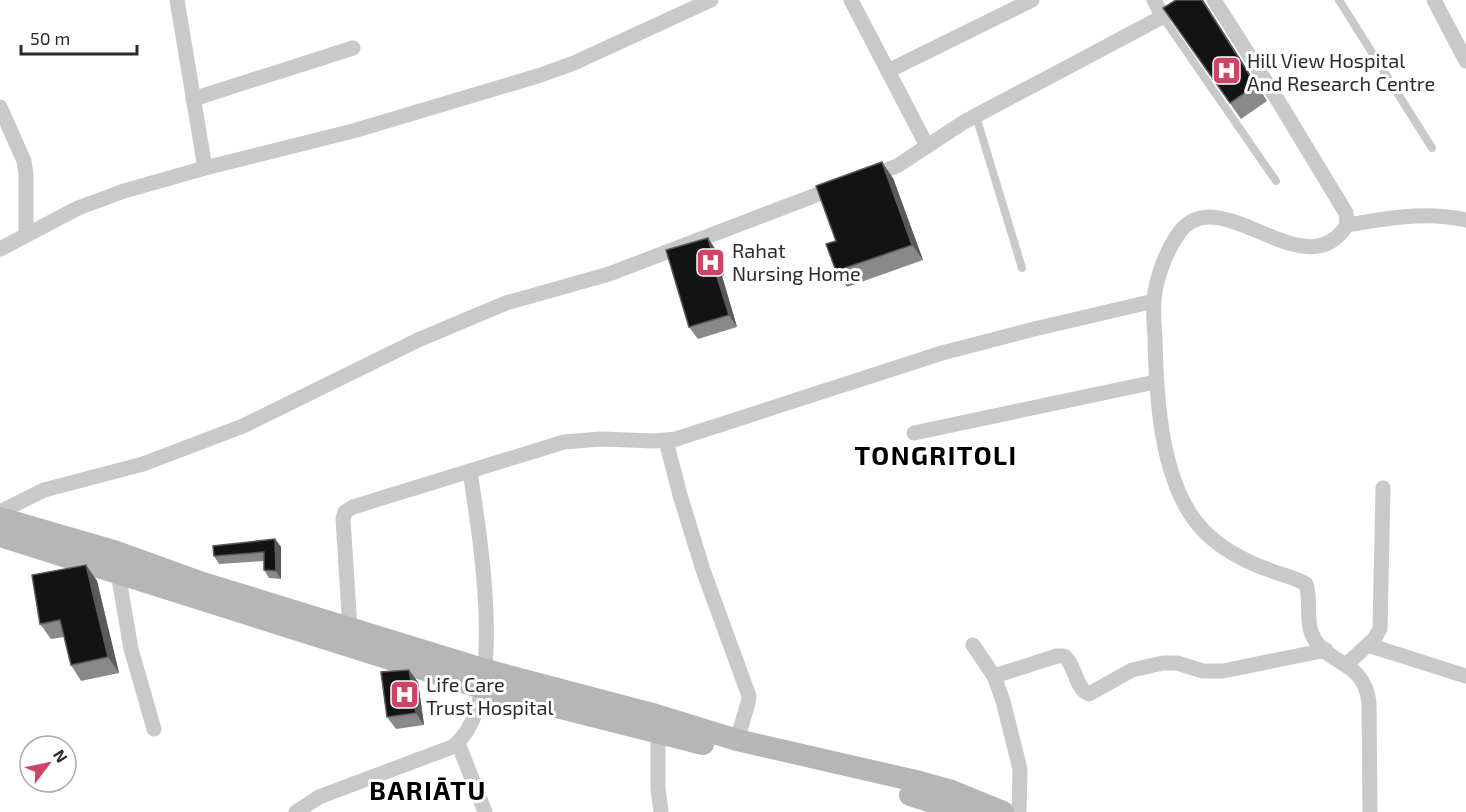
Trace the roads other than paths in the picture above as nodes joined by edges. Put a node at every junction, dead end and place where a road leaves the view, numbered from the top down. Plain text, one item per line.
1 (177, 0) edge
2 (711, 0) edge
3 (851, 0) edge
4 (1032, 0) edge
5 (1154, 0) edge
6 (1194, 0) edge
7 (1214, 0) edge
8 (1339, 0) edge
9 (1434, 0) edge
10 (1162, 16) junction
11 (353, 48) dead end
12 (1466, 61) edge
13 (888, 70) junction
14 (193, 99) junction
15 (0, 107) edge
16 (976, 116) junction
17 (927, 146) junction
18 (1432, 148) dead end
19 (205, 168) junction
20 (1276, 181) dead end
21 (1466, 220) edge
22 (1347, 225) junction
23 (26, 234) junction
24 (0, 249) edge
25 (1022, 268) dead end
26 (1154, 301) junction
27 (1155, 382) junction
28 (914, 433) dead end
29 (666, 441) junction
30 (470, 471) junction
31 (1383, 488) dead end
32 (0, 512) edge
33 (0, 518) edge
34 (0, 536) edge
35 (118, 573) junction
36 (350, 629) junction
37 (973, 645) dead end
38 (1368, 645) junction
39 (1326, 650) junction
40 (1346, 665) junction
41 (994, 676) junction
42 (1466, 676) edge
43 (484, 679) junction
44 (154, 729) dead end
45 (658, 733) junction
46 (737, 740) junction
47 (458, 743) junction
48 (951, 810) edge
49 (296, 812) edge
50 (485, 812) edge
51 (661, 812) edge
52 (1004, 812) edge
53 (1019, 812) edge
54 (1370, 812) edge

1 - 14 street
2 - 19 street
3 - 13 street
4 - 13 street
5 - 10 street
6 - 10 street
7 - 22 street
8 - 18 lane
9 - 12 street
10 - 16 street
10 - 20 lane
11 - 14 street
13 - 17 street
14 - 19 street
15 - 23 street
16 - 17 street
16 - 25 lane
17 - 32 street
19 - 23 street
21 - 22 street
22 - 26 street
23 - 24 street
26 - 27 street
26 - 29 street
27 - 28 street
27 - 39 street
29 - 30 street
29 - 46 street
30 - 36 street
30 - 43 street
31 - 38 street
33 - 36 main road
34 - 35 main road
35 - 43 main road
35 - 44 street
36 - 43 main road
37 - 41 street
38 - 40 street
38 - 42 street
39 - 40 street
39 - 41 street
40 - 54 street
41 - 53 street
43 - 45 main road
43 - 46 main road
43 - 47 street
45 - 48 main road
45 - 51 street
46 - 52 main road
47 - 49 street
47 - 50 street

